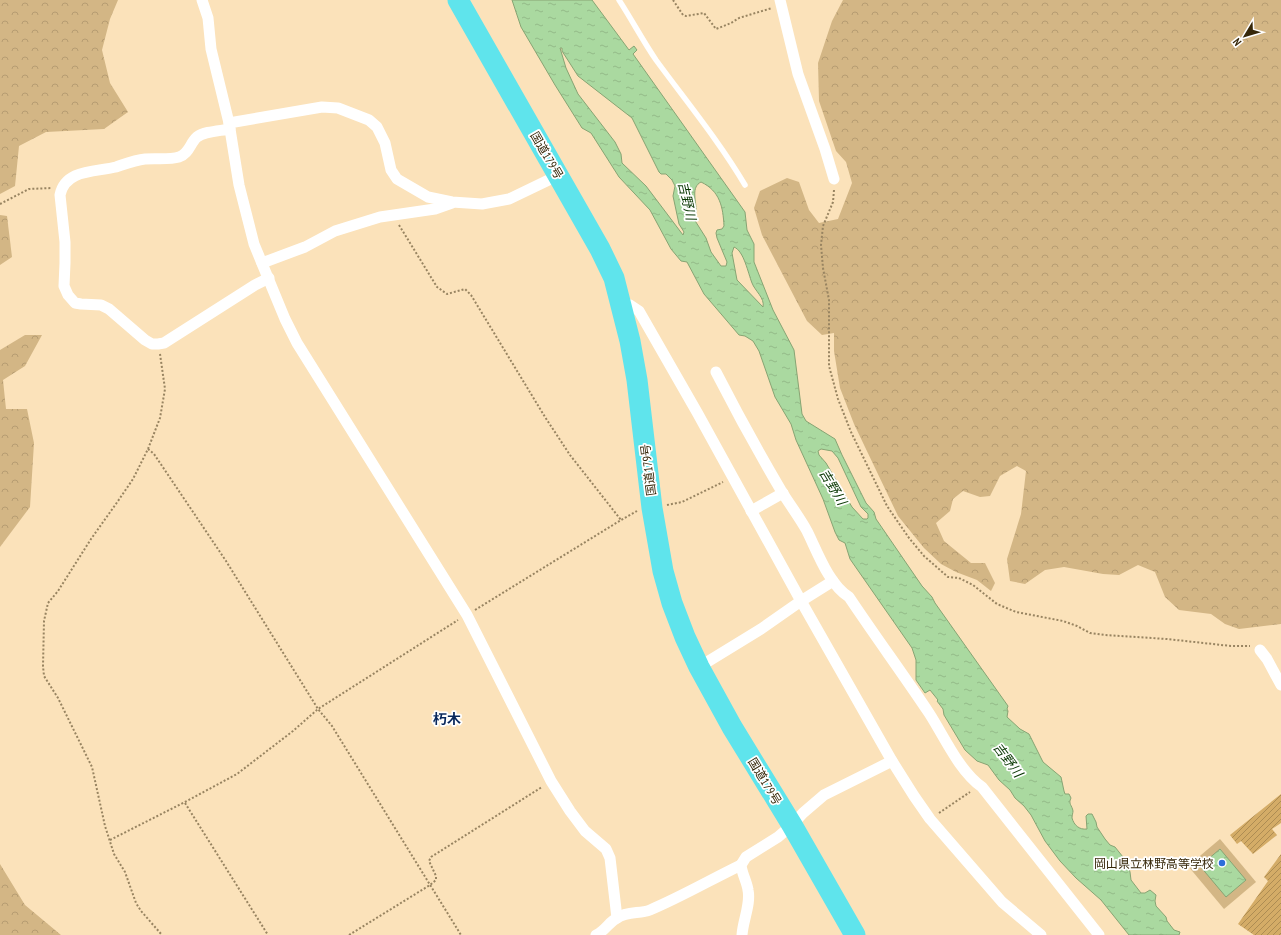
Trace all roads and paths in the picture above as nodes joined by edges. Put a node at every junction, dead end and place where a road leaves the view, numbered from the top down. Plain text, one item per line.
1 (202, 0) edge
2 (458, 0) edge
3 (619, 0) edge
4 (673, 0) edge
5 (780, 3) edge
6 (229, 126) junction
7 (558, 175) junction
8 (834, 179) joint
9 (745, 186) dead end
10 (62, 188) junction
11 (452, 202) junction
12 (0, 204) edge
13 (395, 215) junction
14 (262, 263) junction
15 (269, 278) junction
16 (622, 304) junction
17 (158, 344) junction
18 (716, 372) dead end
19 (148, 450) junction
20 (733, 478) junction
21 (783, 493) junction
22 (652, 508) junction
23 (751, 511) junction
24 (621, 520) junction
25 (833, 581) junction
26 (801, 601) junction
27 (467, 615) junction
28 (1260, 650) joint
29 (699, 667) junction
30 (1281, 685) edge
31 (318, 709) junction
32 (892, 761) junction
33 (551, 781) junction
34 (978, 784) junction
35 (184, 802) junction
36 (930, 819) junction
37 (792, 825) junction
38 (110, 840) junction
39 (741, 865) junction
40 (430, 885) junction
41 (617, 918) junction
42 (162, 935) edge
43 (268, 935) edge
44 (349, 935) edge
45 (461, 935) edge
46 (596, 935) edge
47 (742, 935) edge
48 (855, 935) edge
49 (1042, 935) edge
50 (1099, 935) edge

1 - 6 street
2 - 7 highway, 国道179号
3 - 9 lane
4 - 5 path
5 - 8 street
6 - 10 street
6 - 11 street
6 - 14 street
7 - 11 street
7 - 16 highway, 国道179号
8 - 28 path
10 - 12 path
10 - 17 street
11 - 13 street
13 - 14 street
13 - 24 path
14 - 15 street
15 - 17 street
15 - 27 street
16 - 20 street
16 - 22 highway, 国道179号
17 - 19 path
18 - 21 street
19 - 31 path
19 - 38 path
20 - 22 path
20 - 23 street
21 - 23 street
21 - 25 street
22 - 24 path
22 - 29 highway, 国道179号
23 - 26 street
24 - 27 path
25 - 26 street
25 - 34 street
26 - 29 street
26 - 32 street
27 - 31 path
27 - 33 street
28 - 30 street
29 - 37 highway, 国道179号
31 - 35 path
31 - 40 path
32 - 36 street
32 - 37 street
33 - 40 path
33 - 41 street
34 - 36 path
34 - 50 street
35 - 38 path
35 - 43 path
36 - 49 street
37 - 39 street
37 - 48 highway, 国道179号
38 - 42 path
39 - 41 street
39 - 47 street
40 - 44 path
40 - 45 path
41 - 46 street

